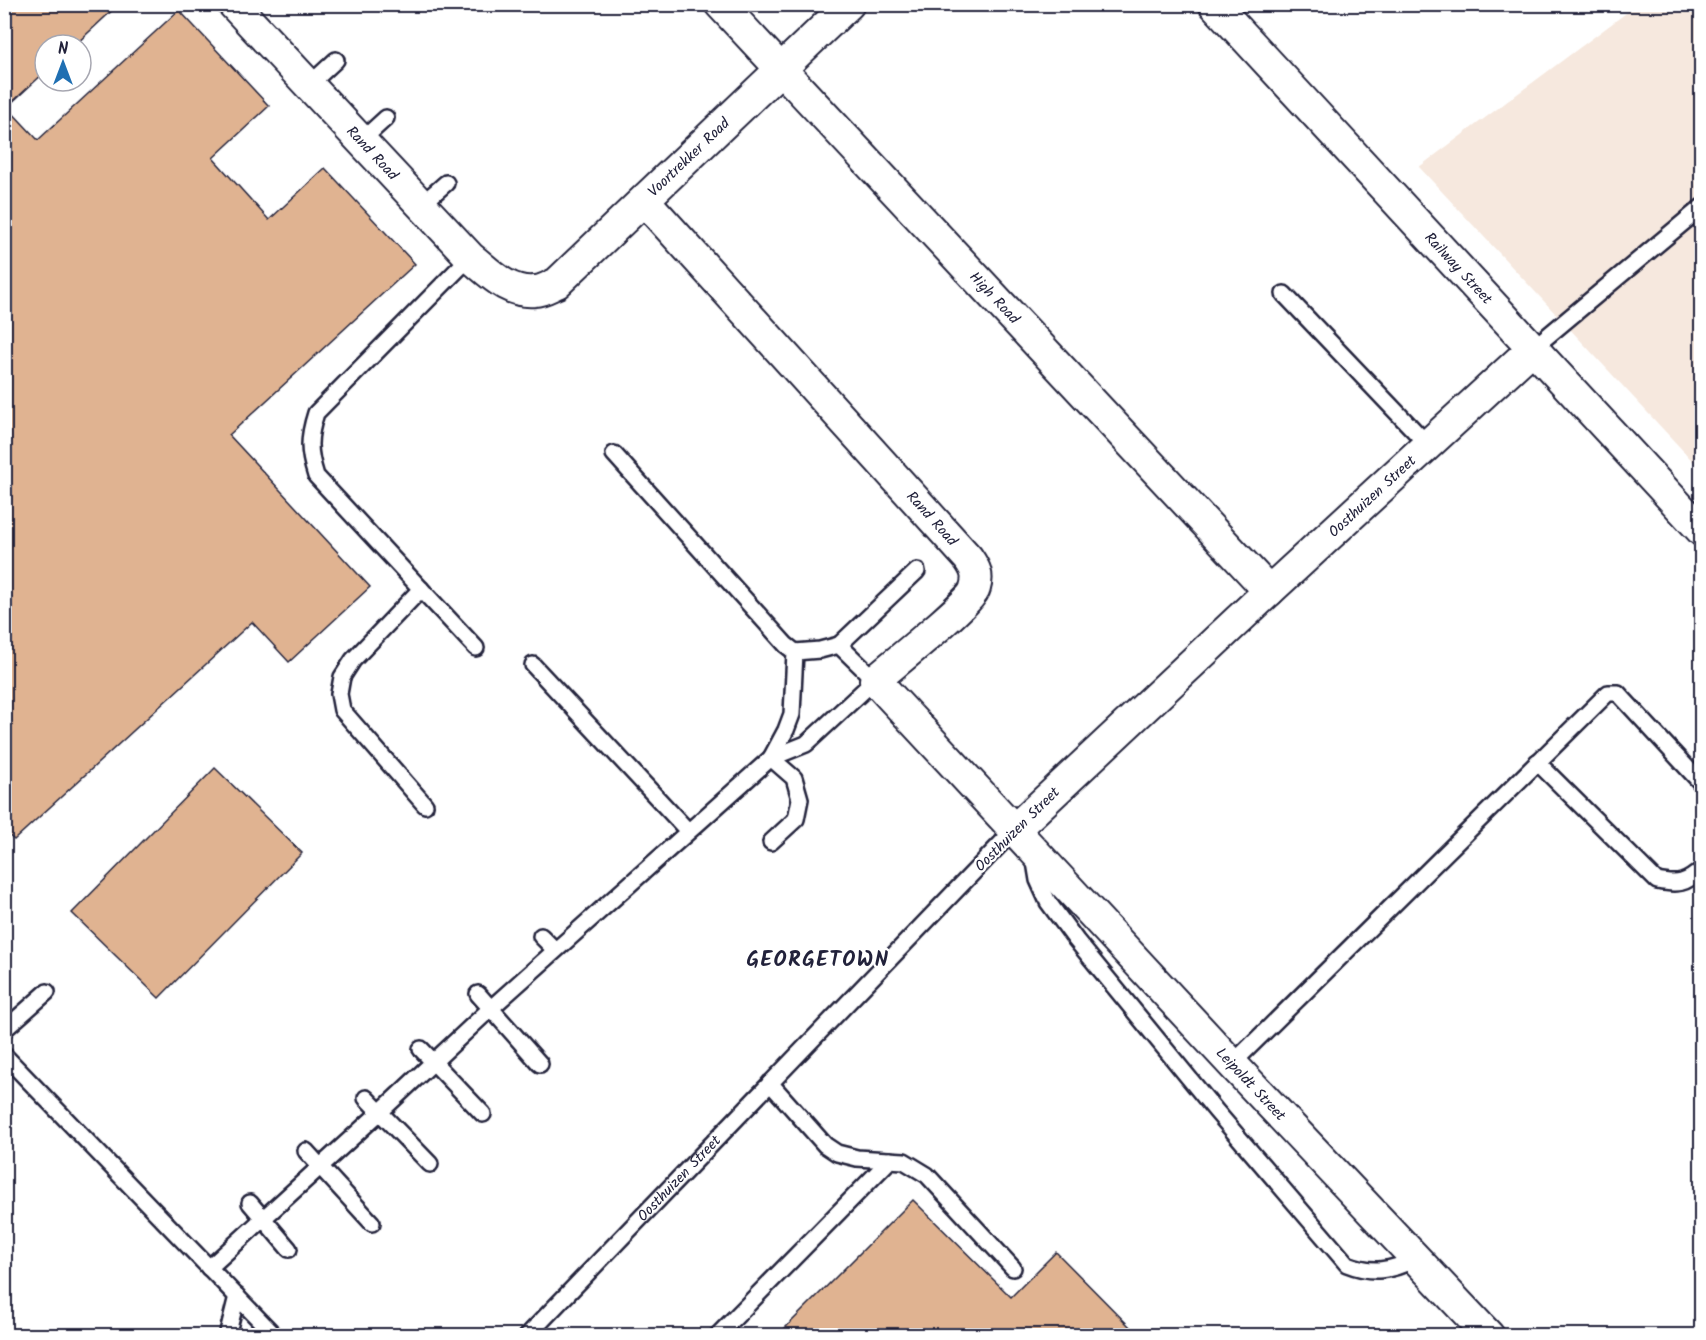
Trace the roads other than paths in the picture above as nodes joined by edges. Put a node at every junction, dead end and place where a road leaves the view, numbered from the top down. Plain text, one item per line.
1 (233, 4) edge
2 (720, 4) edge
3 (849, 4) edge
4 (1214, 4) edge
5 (336, 60) dead end
6 (780, 70) junction
7 (309, 85) junction
8 (386, 118) dead end
9 (362, 140) junction
10 (446, 183) dead end
11 (645, 201) junction
12 (422, 205) junction
13 (1701, 207) edge
14 (470, 257) junction
15 (519, 291) joint
16 (1284, 294) dead end
17 (1532, 349) junction
18 (1428, 445) junction
19 (614, 454) dead end
20 (1701, 531) edge
21 (917, 571) dead end
22 (422, 589) junction
23 (1269, 591) junction
24 (839, 645) junction
25 (476, 648) dead end
26 (795, 652) junction
27 (533, 665) dead end
28 (875, 680) junction
29 (771, 758) junction
30 (1537, 762) junction
31 (1701, 784) edge
32 (425, 805) dead end
33 (688, 831) junction
34 (1025, 839) junction
35 (771, 842) dead end
36 (1701, 869) edge
37 (541, 936) dead end
38 (555, 950) junction
39 (47, 992) dead end
40 (478, 994) dead end
41 (490, 1009) junction
42 (4, 1030) edge
43 (422, 1049) dead end
44 (4, 1054) edge
45 (433, 1062) junction
46 (540, 1064) dead end
47 (1232, 1064) junction
48 (770, 1083) junction
49 (366, 1098) dead end
50 (380, 1113) junction
51 (483, 1114) dead end
52 (306, 1151) dead end
53 (890, 1160) junction
54 (430, 1164) dead end
55 (321, 1166) junction
56 (250, 1203) dead end
57 (264, 1218) junction
58 (372, 1223) dead end
59 (289, 1249) dead end
60 (1415, 1259) junction
61 (209, 1268) junction
62 (1013, 1268) dead end
63 (237, 1296) junction
64 (227, 1335) edge
65 (275, 1335) edge
66 (527, 1335) edge
67 (717, 1335) edge
68 (1489, 1335) edge

1 - 7 street, Rand Road
2 - 6 street, High Road
3 - 6 street, Voortrekker Road
4 - 17 street, Railway Street
5 - 7 lane
6 - 11 street, Voortrekker Road
6 - 23 street, High Road
7 - 9 street, Rand Road
8 - 9 lane
9 - 12 street, Rand Road
10 - 12 lane
11 - 15 street, Voortrekker Road
11 - 28 street, Rand Road
12 - 14 street, Rand Road
13 - 17 lane
14 - 15 street, Rand Road
14 - 22 lane
16 - 18 lane
17 - 18 street, Oosthuizen Street
17 - 20 street, Railway Street
18 - 23 street, Oosthuizen Street
19 - 26 lane
21 - 24 lane
22 - 25 lane
22 - 32 lane
23 - 34 street, Oosthuizen Street
24 - 26 lane
24 - 28 lane
26 - 29 lane
27 - 33 lane
28 - 29 lane
28 - 34 street
29 - 33 lane
29 - 35 lane
30 - 31 lane
30 - 36 lane
30 - 47 lane
33 - 38 lane
34 - 47 street, Leipoldt Street
34 - 48 lane, Oosthuizen Street
34 - 60 lane
37 - 38 lane
38 - 41 lane
39 - 42 lane
40 - 41 lane
41 - 45 lane
41 - 46 lane
43 - 45 lane
44 - 61 lane
45 - 50 lane
45 - 51 lane
47 - 60 street, Leipoldt Street
48 - 53 lane
48 - 66 lane, Oosthuizen Street
49 - 50 lane
50 - 54 lane
50 - 55 lane
52 - 55 lane
53 - 62 lane
53 - 67 lane
55 - 57 lane
55 - 58 lane
56 - 57 lane
57 - 59 lane
57 - 61 lane
60 - 68 street, Leipoldt Street
61 - 63 lane
63 - 64 lane
63 - 65 lane

